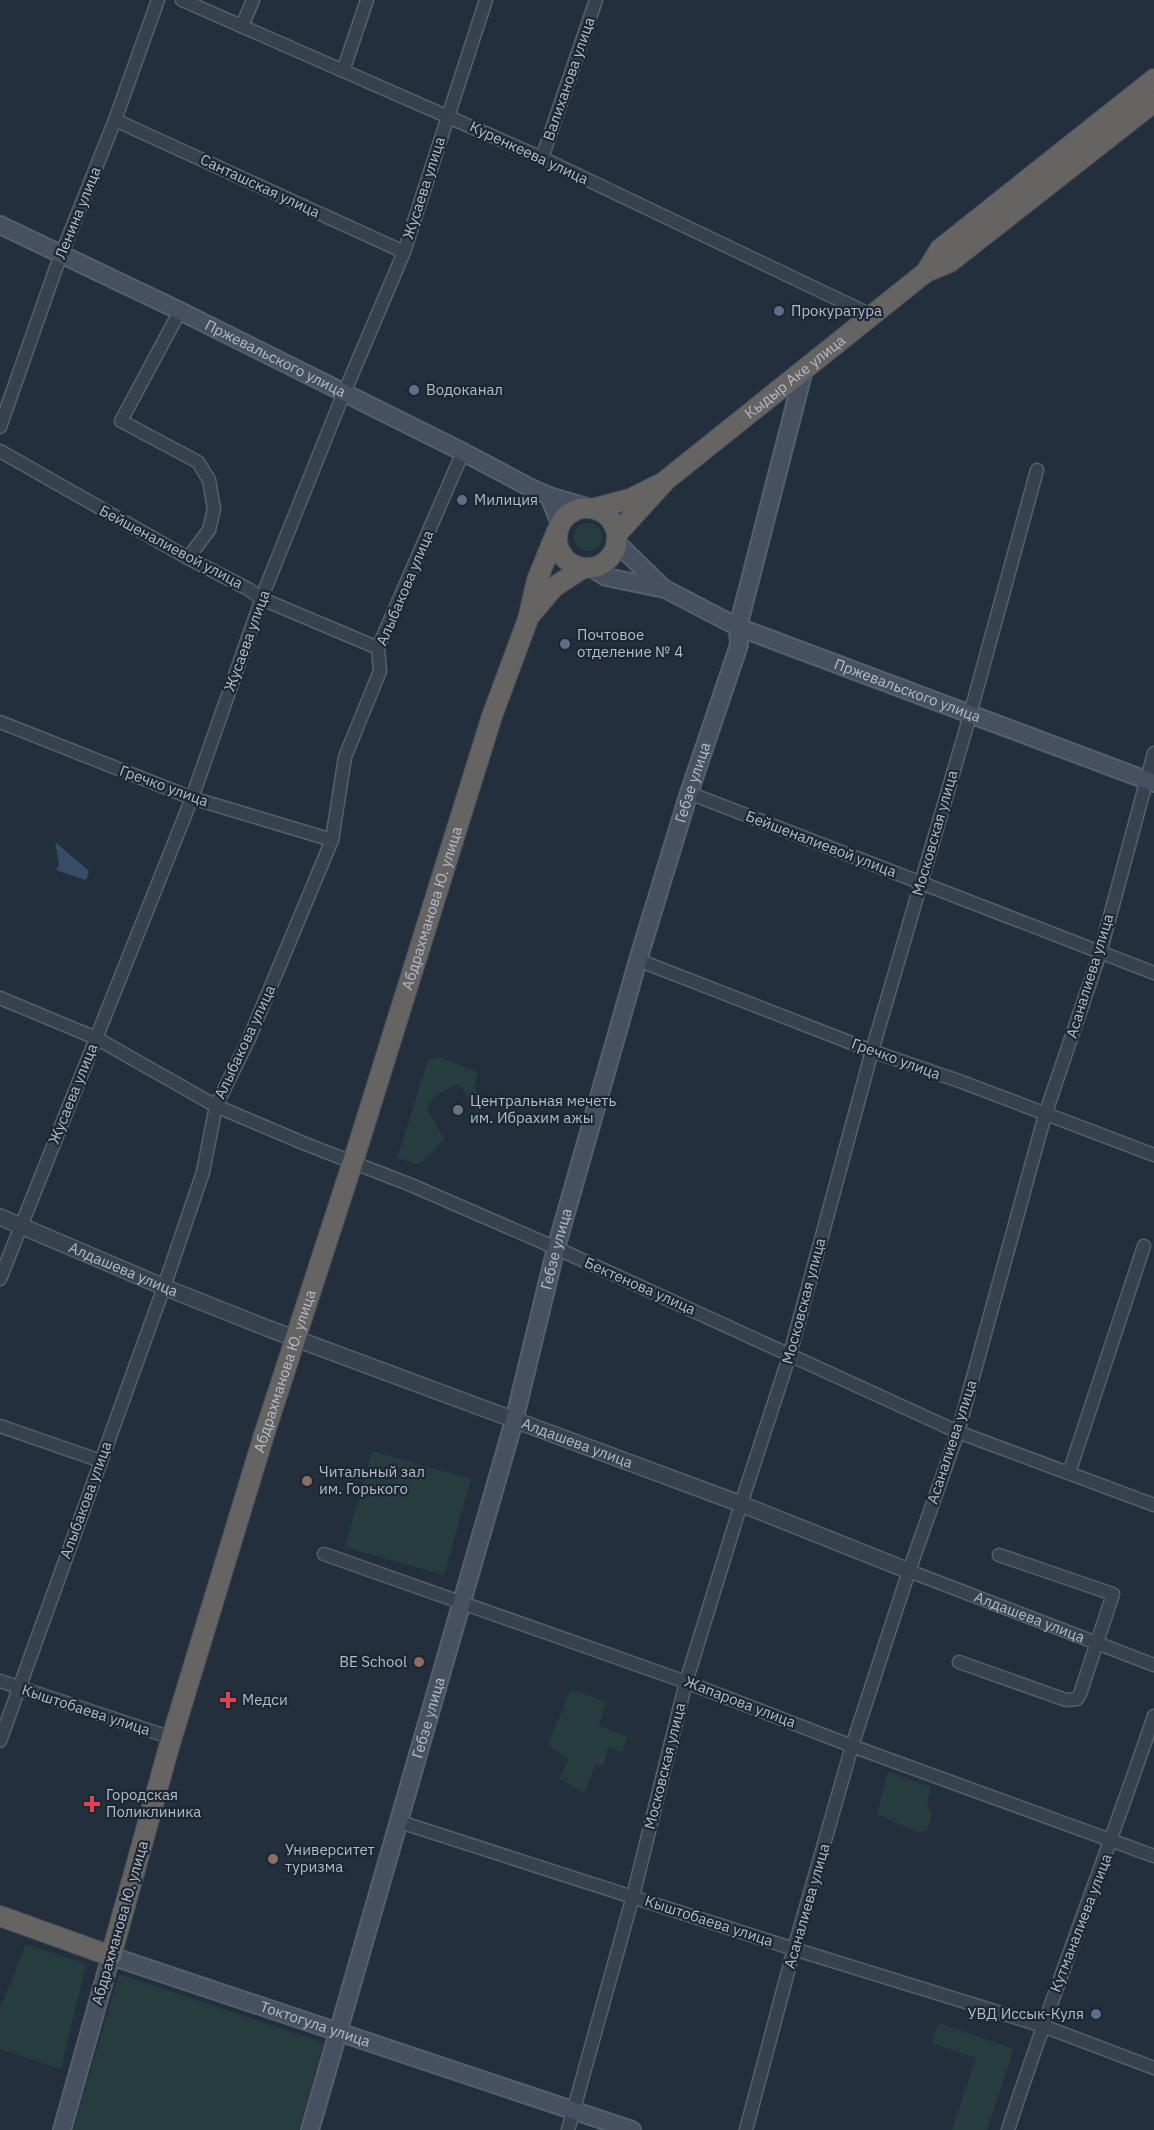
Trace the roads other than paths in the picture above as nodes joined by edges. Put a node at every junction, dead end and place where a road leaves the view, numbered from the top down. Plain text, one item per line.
1 (158, 0) edge
2 (182, 0) edge
3 (253, 0) edge
4 (367, 0) edge
5 (486, 0) edge
6 (596, 0) edge
7 (242, 26) junction
8 (343, 71) junction
9 (1154, 79) edge
10 (1154, 102) edge
11 (448, 115) junction
12 (115, 120) junction
13 (542, 158) junction
14 (0, 225) edge
15 (404, 252) junction
16 (61, 254) junction
17 (926, 272) junction
18 (180, 311) junction
19 (871, 315) junction
20 (804, 370) junction
21 (345, 394) junction
22 (0, 428) edge
23 (0, 451) edge
24 (463, 452) junction
25 (1036, 470) dead end
26 (665, 481) junction
27 (549, 496) junction
28 (592, 508) junction
29 (558, 527) junction
30 (617, 539) junction
31 (188, 558) junction
32 (588, 568) junction
33 (665, 590) junction
34 (262, 599) junction
35 (528, 619) junction
36 (738, 627) junction
37 (378, 648) junction
38 (970, 713) junction
39 (0, 722) edge
40 (1154, 753) edge
41 (1150, 781) edge
42 (689, 793) junction
43 (192, 798) junction
44 (332, 840) junction
45 (920, 883) junction
46 (1100, 953) junction
47 (638, 960) junction
48 (1154, 973) edge
49 (0, 998) edge
50 (96, 1038) junction
51 (872, 1051) junction
52 (216, 1106) junction
53 (1045, 1114) junction
54 (1154, 1155) edge
55 (353, 1161) junction
56 (0, 1216) edge
57 (21, 1226) junction
58 (1144, 1246) dead end
59 (556, 1248) junction
60 (0, 1279) edge
61 (164, 1287) junction
62 (295, 1338) junction
63 (790, 1354) junction
64 (514, 1421) junction
65 (0, 1426) edge
66 (958, 1432) junction
67 (101, 1461) junction
68 (1070, 1473) junction
69 (741, 1504) junction
70 (1154, 1505) edge
71 (324, 1554) dead end
72 (999, 1555) dead end
73 (909, 1571) junction
74 (461, 1603) junction
75 (1096, 1644) junction
76 (959, 1662) dead end
77 (1154, 1665) edge
78 (0, 1681) edge
79 (686, 1682) junction
80 (18, 1688) junction
81 (1154, 1716) edge
82 (172, 1738) junction
83 (0, 1741) edge
84 (852, 1746) junction
85 (400, 1822) junction
86 (1112, 1840) junction
87 (1154, 1856) edge
88 (633, 1896) junction
89 (0, 1916) edge
90 (794, 1949) junction
91 (111, 1956) junction
92 (1043, 2026) junction
93 (337, 2032) junction
94 (1154, 2068) edge
95 (574, 2110) junction
96 (62, 2130) edge
97 (310, 2130) edge
98 (568, 2130) edge
99 (632, 2130) edge
100 (746, 2130) edge
101 (1008, 2130) edge

1 - 12 street, Ленина улица
2 - 7 street, Куренкеева улица
3 - 7 street
4 - 8 street
5 - 11 street, Жусаева улица
6 - 13 street, Валиханова улица
7 - 8 street, Куренкеева улица
8 - 11 street, Куренкеева улица
9 - 17 highway, Кыдыр Аке улица
10 - 17 highway, Кыдыр Аке улица
11 - 13 street, Куренкеева улица
11 - 15 street, Жусаева улица
12 - 15 street, Санташская улица
12 - 16 street, Ленина улица
13 - 19 street, Куренкеева улица
14 - 16 main road, Пржевальского улица
15 - 21 street, Жусаева улица
16 - 18 main road, Пржевальского улица
16 - 22 street, Ленина улица
17 - 19 highway, Кыдыр Аке улица
18 - 21 main road, Пржевальского улица
18 - 31 street
19 - 20 highway, Кыдыр Аке улица
20 - 26 highway, Кыдыр Аке улица
20 - 36 main road, Гебзе улица
21 - 24 main road, Пржевальского улица
21 - 34 street, Жусаева улица
23 - 31 street, Бейшеналиевой улица
24 - 27 main road, Пржевальского улица
24 - 37 street, Алыбакова улица
25 - 38 street, Московская улица
26 - 28 highway, Кыдыр Аке улица
26 - 30 highway, Кыдыр Аке улица
27 - 28 main road, Пржевальского улица
27 - 29 main road
28 - 29 highway
28 - 30 highway
29 - 32 highway
29 - 35 highway, Абдрахманова Ю. улица
30 - 32 highway
30 - 33 main road, Пржевальского улица
31 - 34 street, Бейшеналиевой улица
32 - 33 main road, Пржевальского улица
32 - 35 highway, Абдрахманова Ю. улица
33 - 36 main road, Пржевальского улица
34 - 37 street, Бейшеналиевой улица
34 - 43 street, Жусаева улица
35 - 55 highway, Абдрахманова Ю. улица
36 - 38 main road, Пржевальского улица
36 - 42 main road, Гебзе улица
37 - 44 street, Алыбакова улица
38 - 41 main road, Пржевальского улица
38 - 45 street, Московская улица
39 - 43 street, Гречко улица
40 - 41 street, Асаналиева улица
41 - 46 street, Асаналиева улица
42 - 45 street, Бейшеналиевой улица
42 - 47 main road, Гебзе улица
43 - 44 street, Гречко улица
43 - 50 street, Жусаева улица
44 - 52 street, Алыбакова улица
45 - 46 street, Бейшеналиевой улица
45 - 51 street, Московская улица
46 - 48 street, Бейшеналиевой улица
46 - 53 street, Асаналиева улица
47 - 51 street, Гречко улица
47 - 59 main road, Гебзе улица
49 - 50 street, Бектенова улица
50 - 52 street, Бектенова улица
50 - 57 street, Жусаева улица
51 - 53 street, Гречко улица
51 - 63 street, Московская улица
52 - 55 street, Бектенова улица
52 - 61 street, Алыбакова улица
53 - 54 street, Гречко улица
53 - 66 street, Асаналиева улица
55 - 59 street, Бектенова улица
55 - 62 highway, Абдрахманова Ю. улица
56 - 57 street, Алдашева улица
57 - 60 street, Жусаева улица
57 - 61 street, Алдашева улица
58 - 68 street
59 - 63 street, Бектенова улица
59 - 64 main road, Гебзе улица
61 - 62 street, Алдашева улица
61 - 67 street, Алыбакова улица
62 - 64 street, Алдашева улица
62 - 82 highway, Абдрахманова Ю. улица
63 - 66 street, Бектенова улица
63 - 69 street, Московская улица
64 - 69 street, Алдашева улица
64 - 74 main road, Гебзе улица
65 - 67 street
66 - 68 street, Бектенова улица
66 - 73 street, Асаналиева улица
67 - 80 street, Алыбакова улица
68 - 70 street, Бектенова улица
69 - 73 street, Алдашева улица
69 - 79 street, Московская улица
71 - 74 street, Жапарова улица
72 - 75 street
73 - 75 street, Алдашева улица
73 - 84 street, Асаналиева улица
74 - 79 street, Жапарова улица
74 - 85 main road, Гебзе улица
75 - 76 street
75 - 77 street, Алдашева улица
78 - 80 street, Кыштобаева улица
79 - 84 street, Жапарова улица
79 - 88 street, Московская улица
80 - 82 street, Кыштобаева улица
80 - 83 street, Алыбакова улица
81 - 86 street, Кутманалиева улица
82 - 91 highway, Абдрахманова Ю. улица
84 - 86 street, Жапарова улица
84 - 90 street, Асаналиева улица
85 - 88 street, Кыштобаева улица
85 - 93 main road, Гебзе улица
86 - 87 street, Жапарова улица
86 - 92 street, Кутманалиева улица
88 - 90 street, Кыштобаева улица
88 - 95 street, Московская улица
89 - 91 highway, Токтогула улица
90 - 92 street, Кыштобаева улица
90 - 100 street, Асаналиева улица
91 - 93 main road, Токтогула улица
91 - 96 main road, Абдрахманова Ю. улица
92 - 94 street, Кыштобаева улица
92 - 101 street, Кутманалиева улица
93 - 95 main road, Токтогула улица
93 - 97 main road, Гебзе улица
95 - 98 street, Московская улица
95 - 99 main road, Токтогула улица

